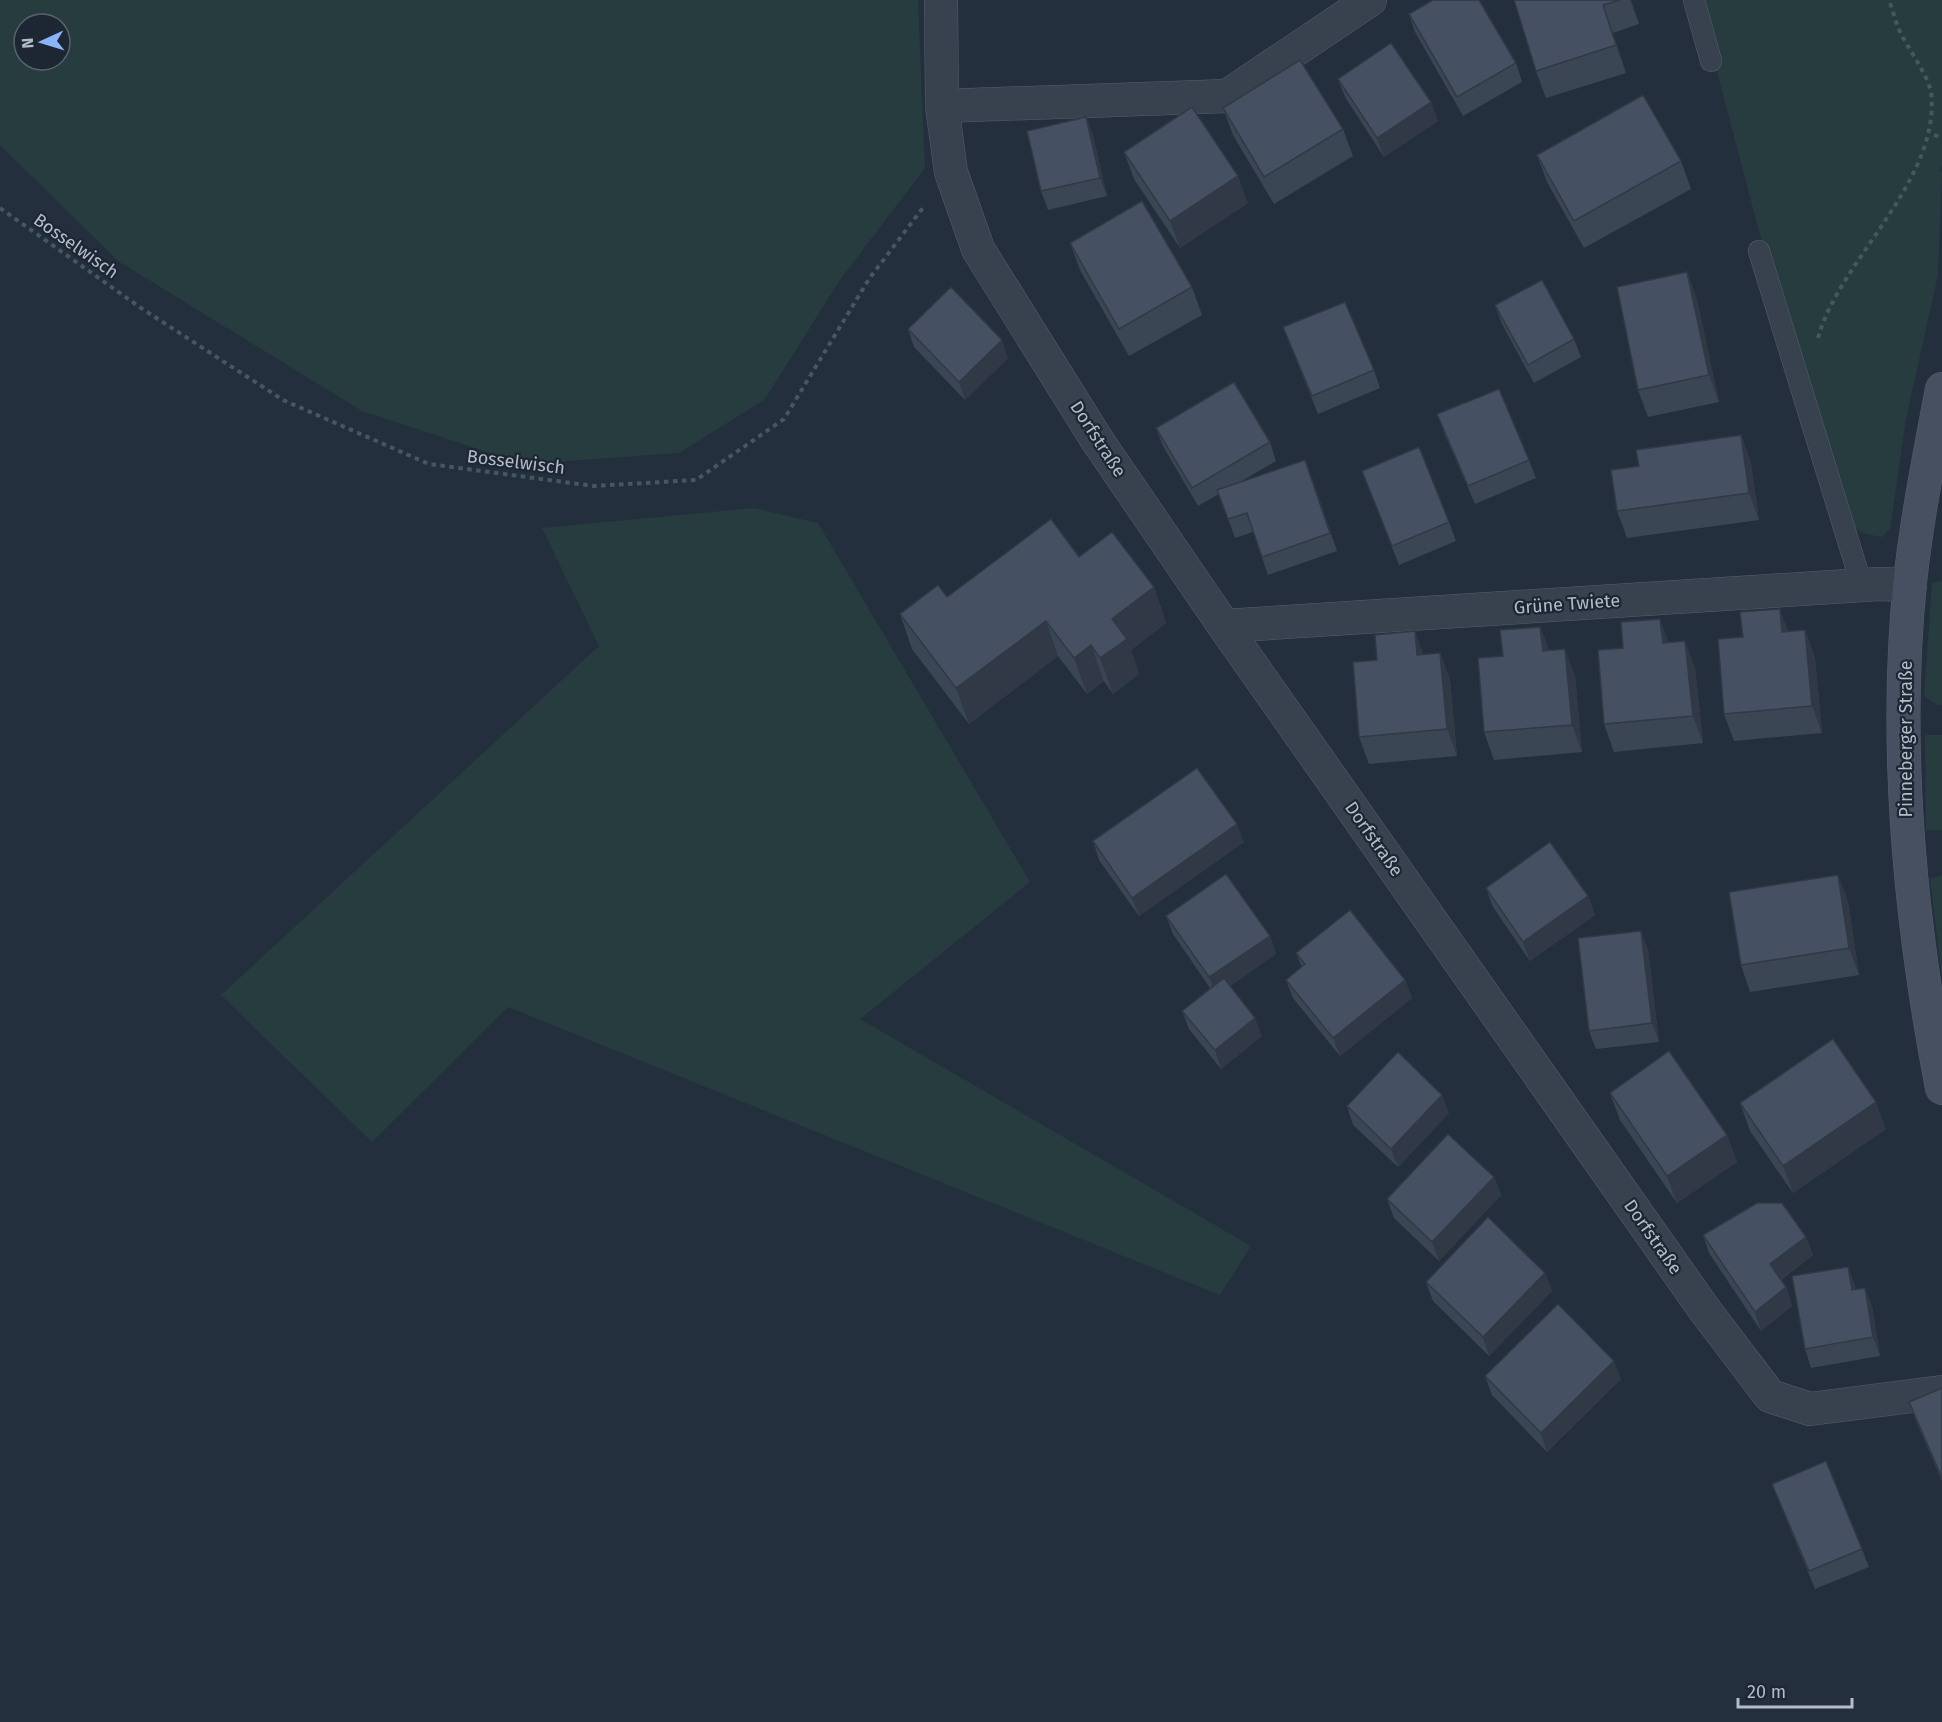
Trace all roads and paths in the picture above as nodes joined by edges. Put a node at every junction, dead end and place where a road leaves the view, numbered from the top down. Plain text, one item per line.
1 (941, 0) edge
2 (1370, 0) edge
3 (1694, 0) edge
4 (1889, 0) edge
5 (1711, 61) dead end
6 (942, 106) junction
7 (1934, 135) junction
8 (1942, 137) edge
9 (951, 172) junction
10 (0, 208) edge
11 (1759, 251) dead end
12 (1817, 345) dead end
13 (1942, 389) edge
14 (1910, 585) junction
15 (1862, 586) junction
16 (1224, 626) junction
17 (1942, 1088) edge
18 (1942, 1392) edge

1 - 6 street, Dorfstraße
2 - 6 street
3 - 5 lane
4 - 7 path
6 - 9 street, Dorfstraße
7 - 8 path
7 - 12 path
9 - 10 path, Bosselwisch
9 - 16 street, Dorfstraße
11 - 15 lane
13 - 14 main road, Pinneberger Straße
14 - 15 street, Grüne Twiete
14 - 17 main road, Pinneberger Straße
15 - 16 street, Grüne Twiete
16 - 18 street, Dorfstraße

